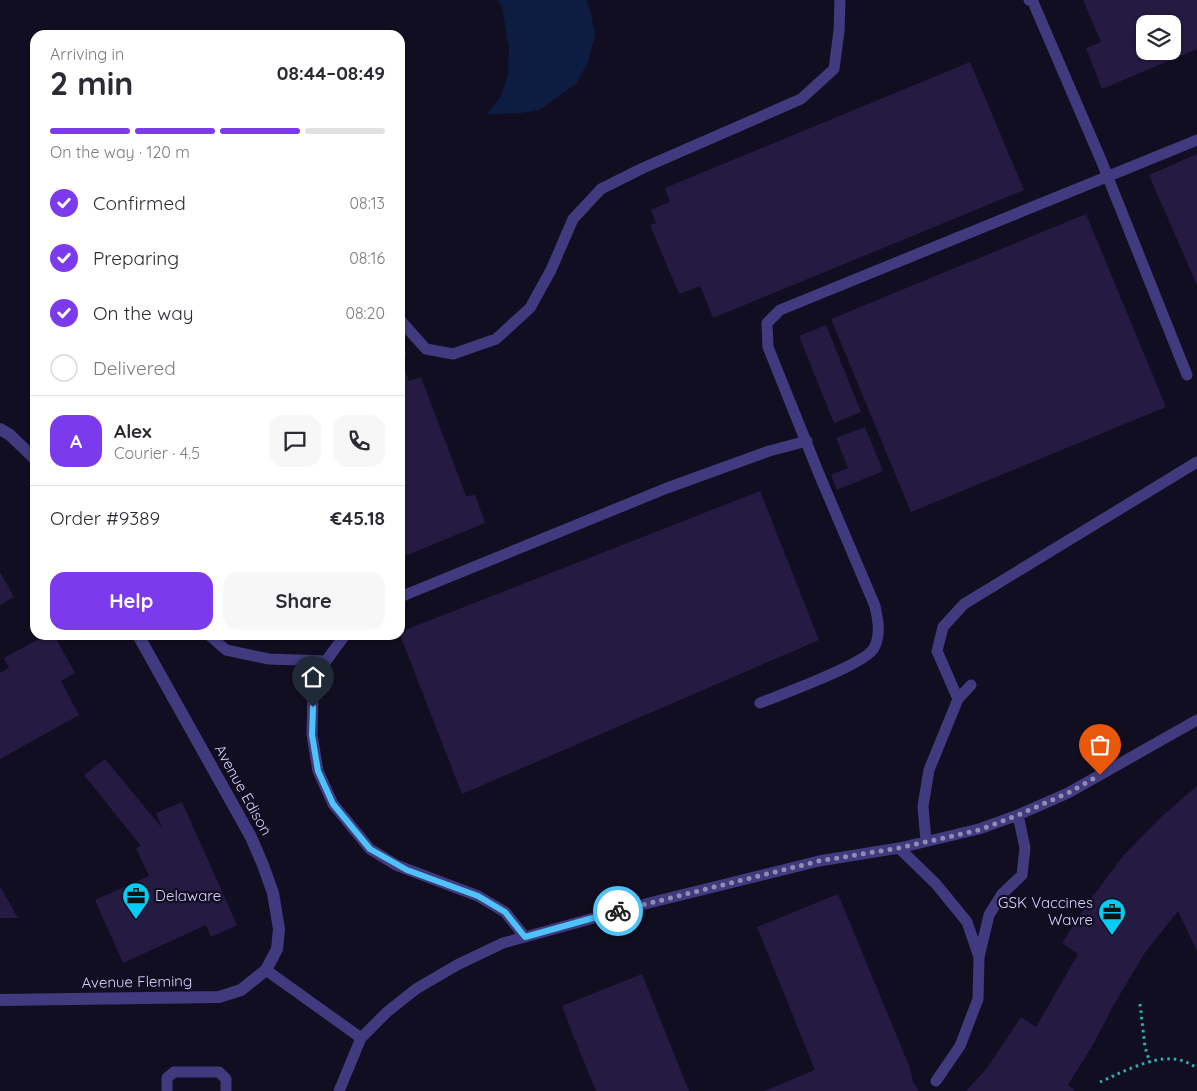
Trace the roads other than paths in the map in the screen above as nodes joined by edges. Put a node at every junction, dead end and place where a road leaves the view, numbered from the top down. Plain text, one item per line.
1 (840, 0) edge
2 (1029, 0) edge
3 (1197, 140) edge
4 (1107, 177) junction
5 (405, 326) edge
6 (1187, 375) dead end
7 (0, 429) edge
8 (807, 441) junction
9 (30, 454) edge
10 (1197, 462) edge
11 (405, 595) edge
12 (141, 640) edge
13 (215, 640) edge
14 (341, 640) edge
15 (326, 661) junction
16 (971, 685) dead end
17 (958, 700) junction
18 (760, 703) dead end
19 (1197, 720) edge
20 (1018, 815) junction
21 (926, 841) junction
22 (899, 848) junction
23 (525, 937) junction
24 (979, 956) junction
25 (266, 970) junction
26 (0, 1000) edge
27 (361, 1038) junction
28 (936, 1082) dead end
29 (167, 1091) edge
30 (226, 1091) edge
31 (339, 1091) edge

1 - 5 lane
2 - 4 lane
3 - 4 lane
4 - 6 lane
4 - 8 lane
7 - 9 street
8 - 11 lane
8 - 18 lane
10 - 17 lane
12 - 25 street, Avenue Edison
13 - 15 lane
14 - 15 lane
15 - 23 lane
16 - 17 lane
17 - 21 lane
19 - 20 lane
20 - 21 lane
20 - 24 lane
21 - 22 lane
22 - 23 lane
22 - 24 lane
23 - 27 lane
24 - 28 lane
25 - 26 street, Avenue Fleming
25 - 27 lane
27 - 31 lane
29 - 30 lane

